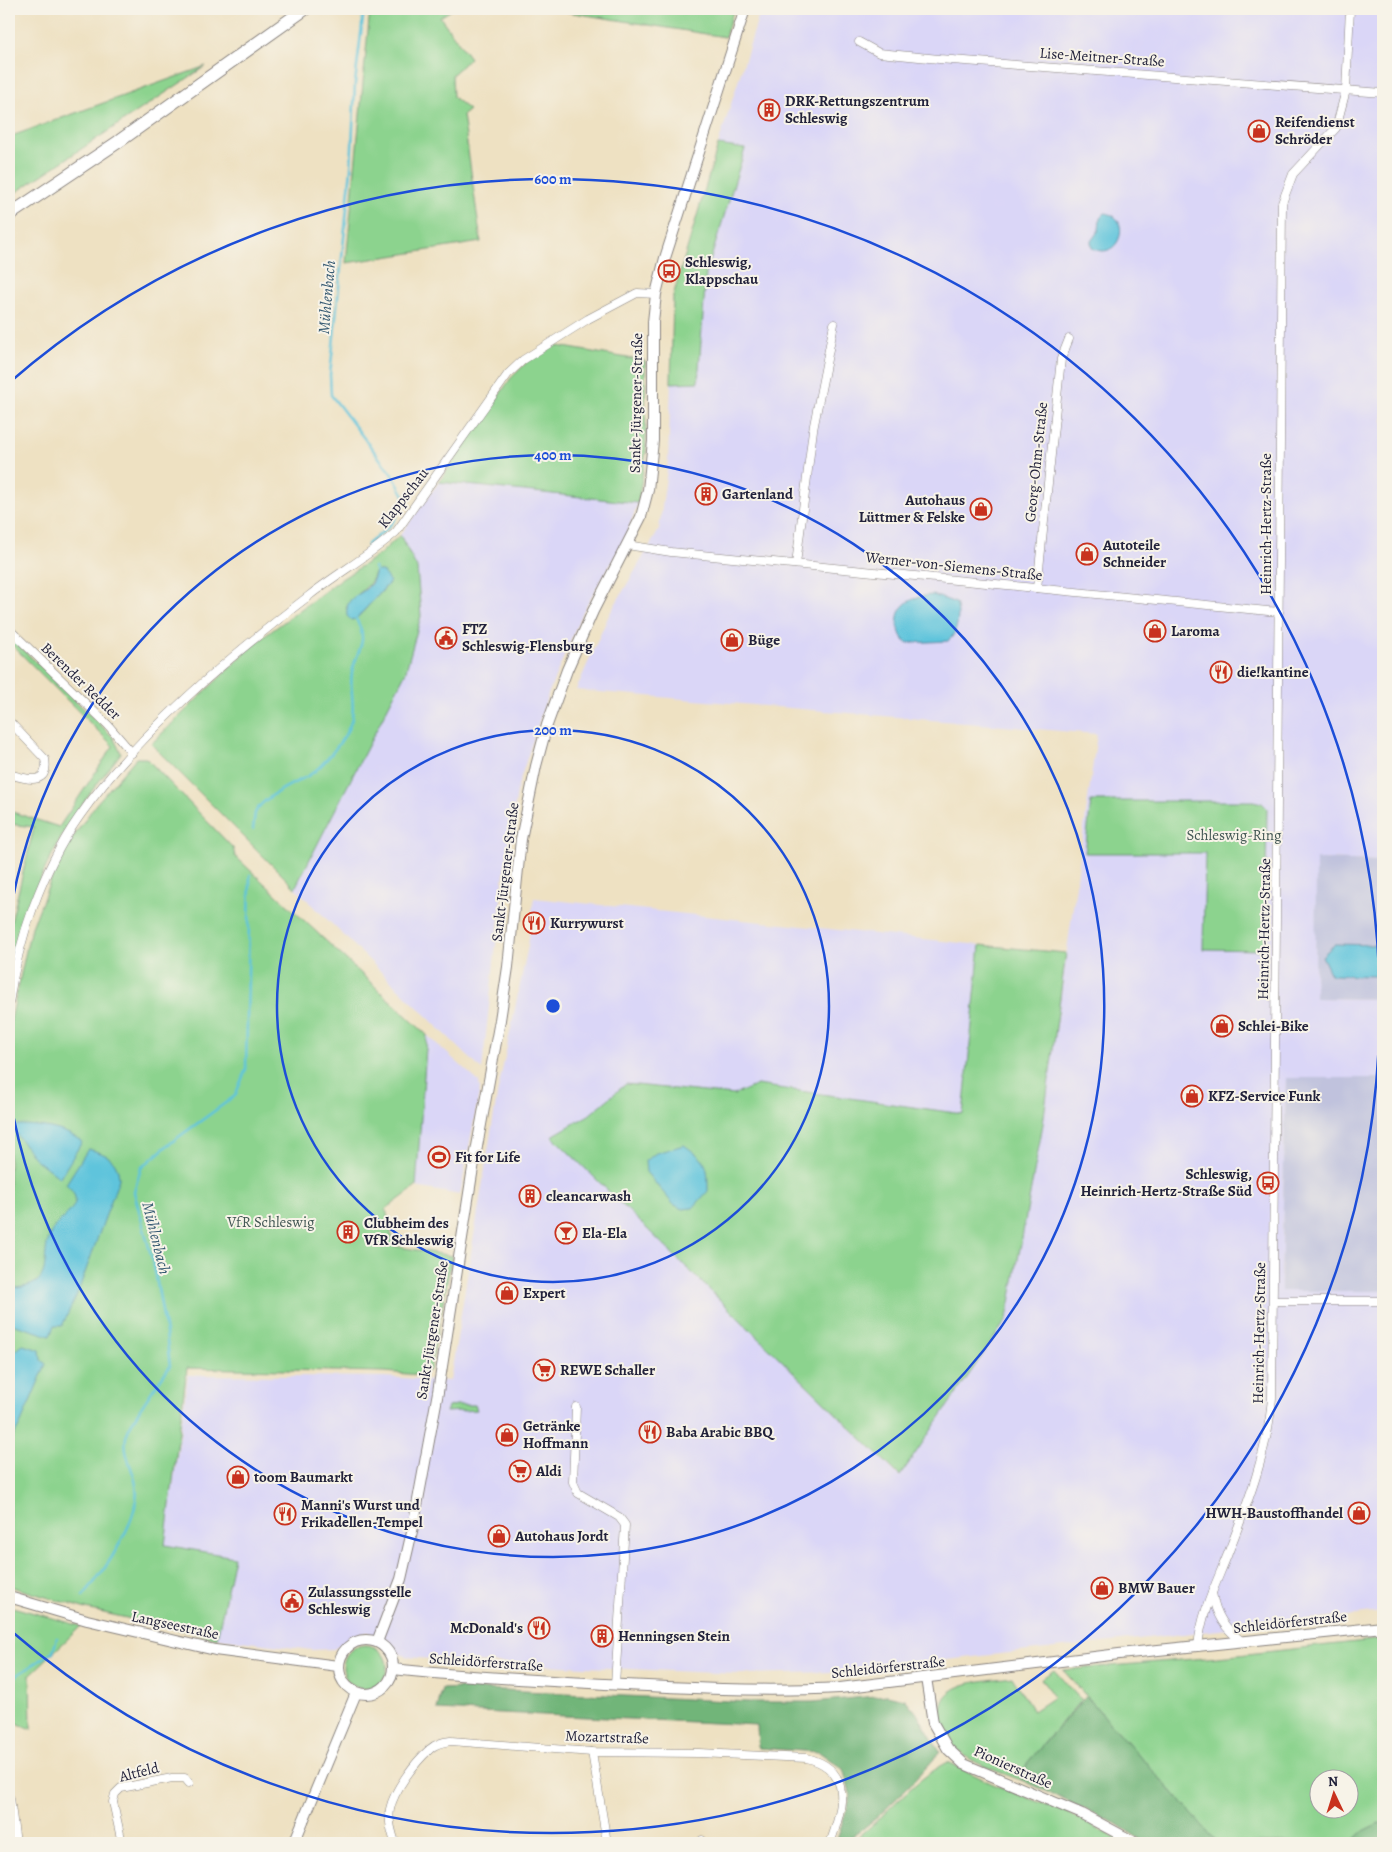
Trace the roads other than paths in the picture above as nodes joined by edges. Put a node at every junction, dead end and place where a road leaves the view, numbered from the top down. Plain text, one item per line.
1 (305, 9) edge
2 (745, 9) edge
3 (1350, 9) edge
4 (859, 42) dead end
5 (1346, 90) junction
6 (1383, 93) edge
7 (9, 215) edge
8 (656, 294) junction
9 (834, 324) dead end
10 (1069, 340) dead end
11 (627, 545) junction
12 (796, 564) junction
13 (1038, 588) junction
14 (1279, 612) junction
15 (9, 629) edge
16 (9, 721) edge
17 (132, 753) junction
18 (9, 774) edge
19 (9, 1004) edge
20 (1274, 1301) junction
21 (1383, 1301) edge
22 (576, 1407) dead end
23 (1212, 1593) junction
24 (9, 1597) edge
25 (1383, 1627) edge
26 (377, 1642) junction
27 (1243, 1642) junction
28 (1198, 1647) junction
29 (338, 1666) junction
30 (393, 1669) junction
31 (926, 1678) junction
32 (615, 1684) junction
33 (356, 1693) junction
34 (592, 1752) junction
35 (189, 1783) dead end
36 (10, 1798) dead end
37 (16, 1843) edge
38 (122, 1843) edge
39 (294, 1843) edge
40 (395, 1843) edge
41 (607, 1843) edge
42 (830, 1843) edge
43 (1136, 1843) edge

1 - 7 main road
2 - 8 street, Sankt-Jürgener-Straße
3 - 5 street, Heinrich-Hertz-Straße
4 - 5 street, Lise-Meitner-Straße
5 - 6 street, Lise-Meitner-Straße
5 - 14 street, Heinrich-Hertz-Straße
8 - 11 street, Sankt-Jürgener-Straße
8 - 17 street, Klappschau
9 - 12 street
10 - 13 street, Georg-Ohm-Straße
11 - 12 street, Werner-von-Siemens-Straße
11 - 26 street, Sankt-Jürgener-Straße
12 - 13 street, Werner-von-Siemens-Straße
13 - 14 street, Werner-von-Siemens-Straße
14 - 20 street, Heinrich-Hertz-Straße
15 - 17 street, Berender Redder
16 - 18 street
17 - 19 street
20 - 21 street
20 - 23 street, Heinrich-Hertz-Straße
22 - 32 street
23 - 27 street
23 - 28 street, Heinrich-Hertz-Straße
24 - 29 street, Langseestraße
25 - 27 street, Schleidörferstraße
26 - 29 street
26 - 30 street
27 - 28 street, Schleidörferstraße
28 - 31 street, Schleidörferstraße
29 - 33 street
30 - 32 street, Schleidörferstraße
30 - 33 street
31 - 32 street, Schleidörferstraße
31 - 43 street, Pionierstraße
33 - 39 street
34 - 40 street, Mozartstraße
34 - 41 street
34 - 42 street, Mozartstraße
35 - 38 street, Altfeld
36 - 37 street

